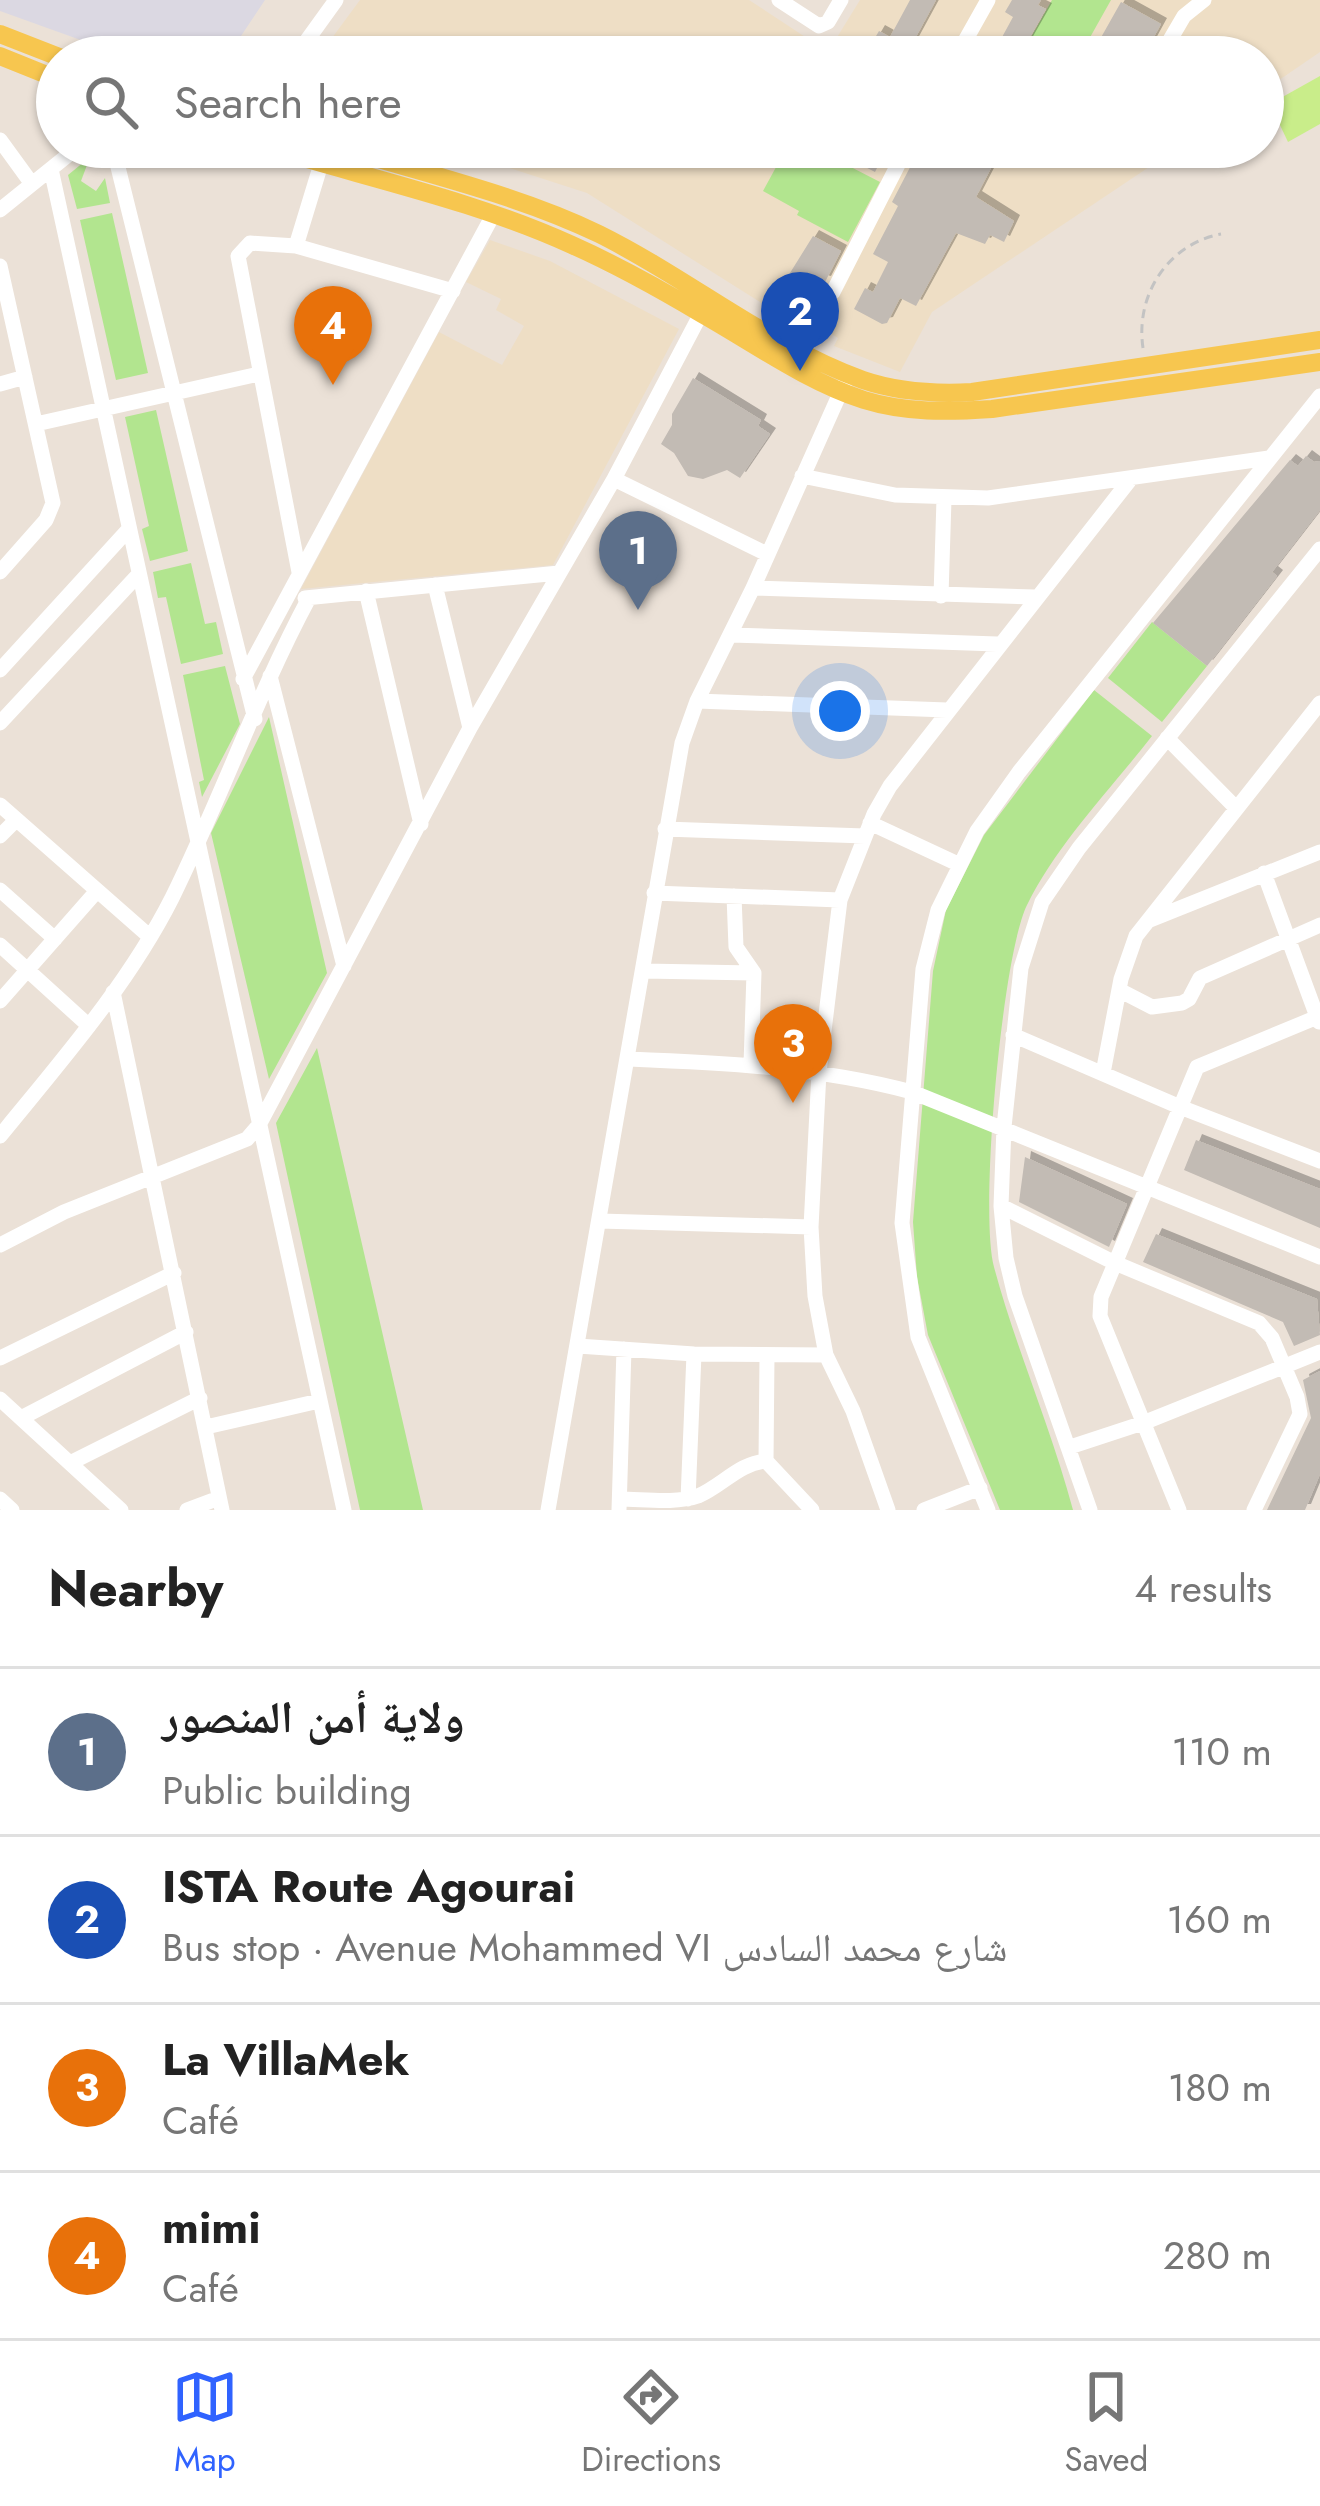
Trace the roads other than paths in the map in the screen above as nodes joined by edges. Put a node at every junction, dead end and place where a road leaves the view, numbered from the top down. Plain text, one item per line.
1 (336, 0) edge
2 (779, 0) edge
3 (842, 0) edge
4 (988, 0) edge
5 (1204, 0) edge
6 (0, 34) edge
7 (310, 36) edge
8 (968, 36) edge
9 (1172, 36) edge
10 (36, 48) edge
11 (0, 56) edge
12 (36, 71) edge
13 (0, 140) edge
14 (118, 168) edge
15 (320, 168) edge
16 (335, 168) edge
17 (408, 168) edge
18 (896, 168) edge
19 (51, 169) joint
20 (32, 184) junction
21 (0, 210) edge
22 (494, 215) junction
23 (296, 246) junction
24 (0, 266) edge
25 (454, 292) junction
26 (705, 304) junction
27 (779, 338) junction
28 (1320, 340) edge
29 (1320, 362) edge
30 (259, 374) junction
31 (25, 376) junction
32 (845, 382) junction
33 (0, 384) edge
34 (173, 393) junction
35 (1320, 396) edge
36 (103, 409) junction
37 (36, 424) junction
38 (1269, 458) junction
39 (802, 476) junction
40 (614, 479) junction
41 (1130, 481) junction
42 (944, 499) junction
43 (127, 531) junction
44 (1320, 549) edge
45 (767, 554) junction
46 (0, 572) edge
47 (299, 572) junction
48 (559, 573) junction
49 (137, 576) junction
50 (435, 585) junction
51 (753, 588) junction
52 (366, 591) junction
53 (941, 596) junction
54 (1035, 597) junction
55 (309, 598) junction
56 (284, 600) junction
57 (731, 634) junction
58 (997, 644) junction
59 (0, 670) edge
60 (269, 673) junction
61 (243, 680) junction
62 (697, 701) junction
63 (1320, 703) edge
64 (947, 710) junction
65 (255, 719) junction
66 (0, 723) edge
67 (470, 728) junction
68 (1167, 738) junction
69 (0, 805) edge
70 (1236, 808) junction
71 (16, 820) junction
72 (421, 824) junction
73 (664, 829) junction
74 (867, 830) junction
75 (0, 836) edge
76 (196, 841) junction
77 (1320, 852) edge
78 (958, 864) junction
79 (1264, 874) junction
80 (0, 890) edge
81 (96, 892) junction
82 (654, 893) junction
83 (734, 896) junction
84 (840, 899) junction
85 (1145, 922) junction
86 (1320, 925) edge
87 (148, 937) junction
88 (1285, 938) junction
89 (55, 939) junction
90 (0, 945) edge
91 (344, 966) junction
92 (28, 970) junction
93 (644, 970) junction
94 (754, 973) junction
95 (1119, 990) junction
96 (112, 992) junction
97 (0, 1001) edge
98 (1319, 1019) edge
99 (89, 1026) junction
100 (1013, 1035) junction
101 (629, 1059) junction
102 (751, 1064) junction
103 (819, 1072) junction
104 (1102, 1073) junction
105 (912, 1093) junction
106 (1180, 1107) junction
107 (259, 1125) junction
108 (1004, 1127) junction
109 (0, 1136) edge
110 (1320, 1161) edge
111 (151, 1176) junction
112 (1148, 1184) junction
113 (1001, 1206) junction
114 (600, 1221) junction
115 (811, 1227) junction
116 (0, 1245) edge
117 (1320, 1257) edge
118 (1115, 1263) junction
119 (174, 1273) junction
120 (186, 1332) junction
121 (578, 1346) junction
122 (624, 1349) junction
123 (1320, 1352) edge
124 (694, 1354) junction
125 (826, 1354) junction
126 (767, 1356) junction
127 (0, 1358) edge
128 (1283, 1367) junction
129 (200, 1398) junction
130 (0, 1399) edge
131 (320, 1401) junction
132 (23, 1417) junction
133 (1143, 1423) junction
134 (206, 1427) junction
135 (1070, 1447) junction
136 (766, 1461) junction
137 (73, 1462) junction
138 (980, 1488) junction
139 (0, 1499) edge
140 (688, 1499) junction
141 (220, 1504) edge
142 (619, 1504) edge
143 (13, 1510) edge
144 (122, 1510) edge
145 (187, 1510) edge
146 (344, 1510) edge
147 (548, 1510) edge
148 (812, 1510) edge
149 (888, 1510) edge
150 (924, 1510) edge
151 (988, 1510) edge
152 (1090, 1510) edge
153 (1179, 1510) edge
154 (1254, 1510) edge

1 - 7 street
2 - 3 street
4 - 8 street
5 - 9 street
6 - 10 main road
11 - 12 main road
13 - 20 street
14 - 34 street
15 - 23 street
16 - 22 main road
17 - 26 main road
18 - 27 street
19 - 20 street
19 - 36 street
20 - 21 street
22 - 25 street
22 - 26 main road
23 - 25 street
23 - 30 street
24 - 31 street
25 - 47 street
26 - 27 main road
26 - 32 main road
26 - 40 street
27 - 32 main road
28 - 32 main road
29 - 32 main road
30 - 34 street
30 - 47 street
31 - 33 street
31 - 37 street
32 - 39 street
34 - 36 street
34 - 61 street
35 - 38 street
36 - 37 street
36 - 43 street
37 - 46 street
38 - 41 street
38 - 78 street
39 - 42 street
39 - 45 street
40 - 45 street
40 - 48 street
41 - 42 street
41 - 54 street
42 - 53 street
43 - 49 street
43 - 59 street
44 - 68 street
45 - 51 street
47 - 56 street
48 - 50 street
48 - 67 street
49 - 66 street
49 - 76 street
50 - 52 street
50 - 67 street
51 - 53 street
51 - 57 street
52 - 55 street
52 - 72 street
53 - 54 street
54 - 58 street
55 - 56 street
55 - 60 street
56 - 61 street
57 - 58 street
57 - 62 street
58 - 64 street
60 - 65 street
60 - 91 street
61 - 65 street
62 - 64 street
62 - 73 street
63 - 70 street
64 - 74 street
65 - 76 street
67 - 72 street
68 - 70 street
68 - 100 street
69 - 71 street
70 - 85 street
71 - 75 street
71 - 81 street
72 - 91 street
73 - 74 street
73 - 82 street
74 - 78 street
74 - 84 street
76 - 87 street
76 - 107 street
77 - 79 street
78 - 105 street
79 - 85 street
79 - 88 street
80 - 89 street
81 - 87 street
81 - 89 street
82 - 83 street
82 - 93 street
83 - 84 street
83 - 94 street
84 - 103 street
85 - 95 street
86 - 88 street
87 - 96 street
88 - 95 street
88 - 98 street
89 - 92 street
90 - 92 street
91 - 107 street
92 - 97 street
92 - 99 street
93 - 94 street
93 - 101 street
94 - 102 street
95 - 104 street
96 - 99 street
96 - 111 street
98 - 106 street
99 - 109 street
100 - 104 street
100 - 108 street
101 - 102 street
101 - 114 street
102 - 103 street
103 - 105 street
103 - 115 street
104 - 106 street
105 - 108 street
105 - 138 street
106 - 110 street
106 - 112 street
107 - 111 street
107 - 131 street
108 - 112 street
108 - 113 street
111 - 116 street
111 - 119 street
112 - 117 street
112 - 118 street
113 - 118 street
113 - 135 street
114 - 115 street
114 - 121 street
115 - 125 street
118 - 128 street
118 - 133 street
119 - 120 street
119 - 127 street
120 - 129 street
120 - 132 street
121 - 122 street
121 - 147 street
122 - 124 street
122 - 142 street
123 - 128 street
124 - 126 street
124 - 140 street
125 - 126 street
125 - 149 street
126 - 136 street
128 - 133 street
128 - 154 street
129 - 134 street
129 - 137 street
130 - 132 street
131 - 134 street
131 - 146 street
132 - 137 street
133 - 135 street
133 - 153 street
134 - 141 street
135 - 152 street
136 - 140 street
136 - 148 street
137 - 144 street
138 - 150 street
138 - 151 street
139 - 143 street
140 - 142 street
141 - 145 street

